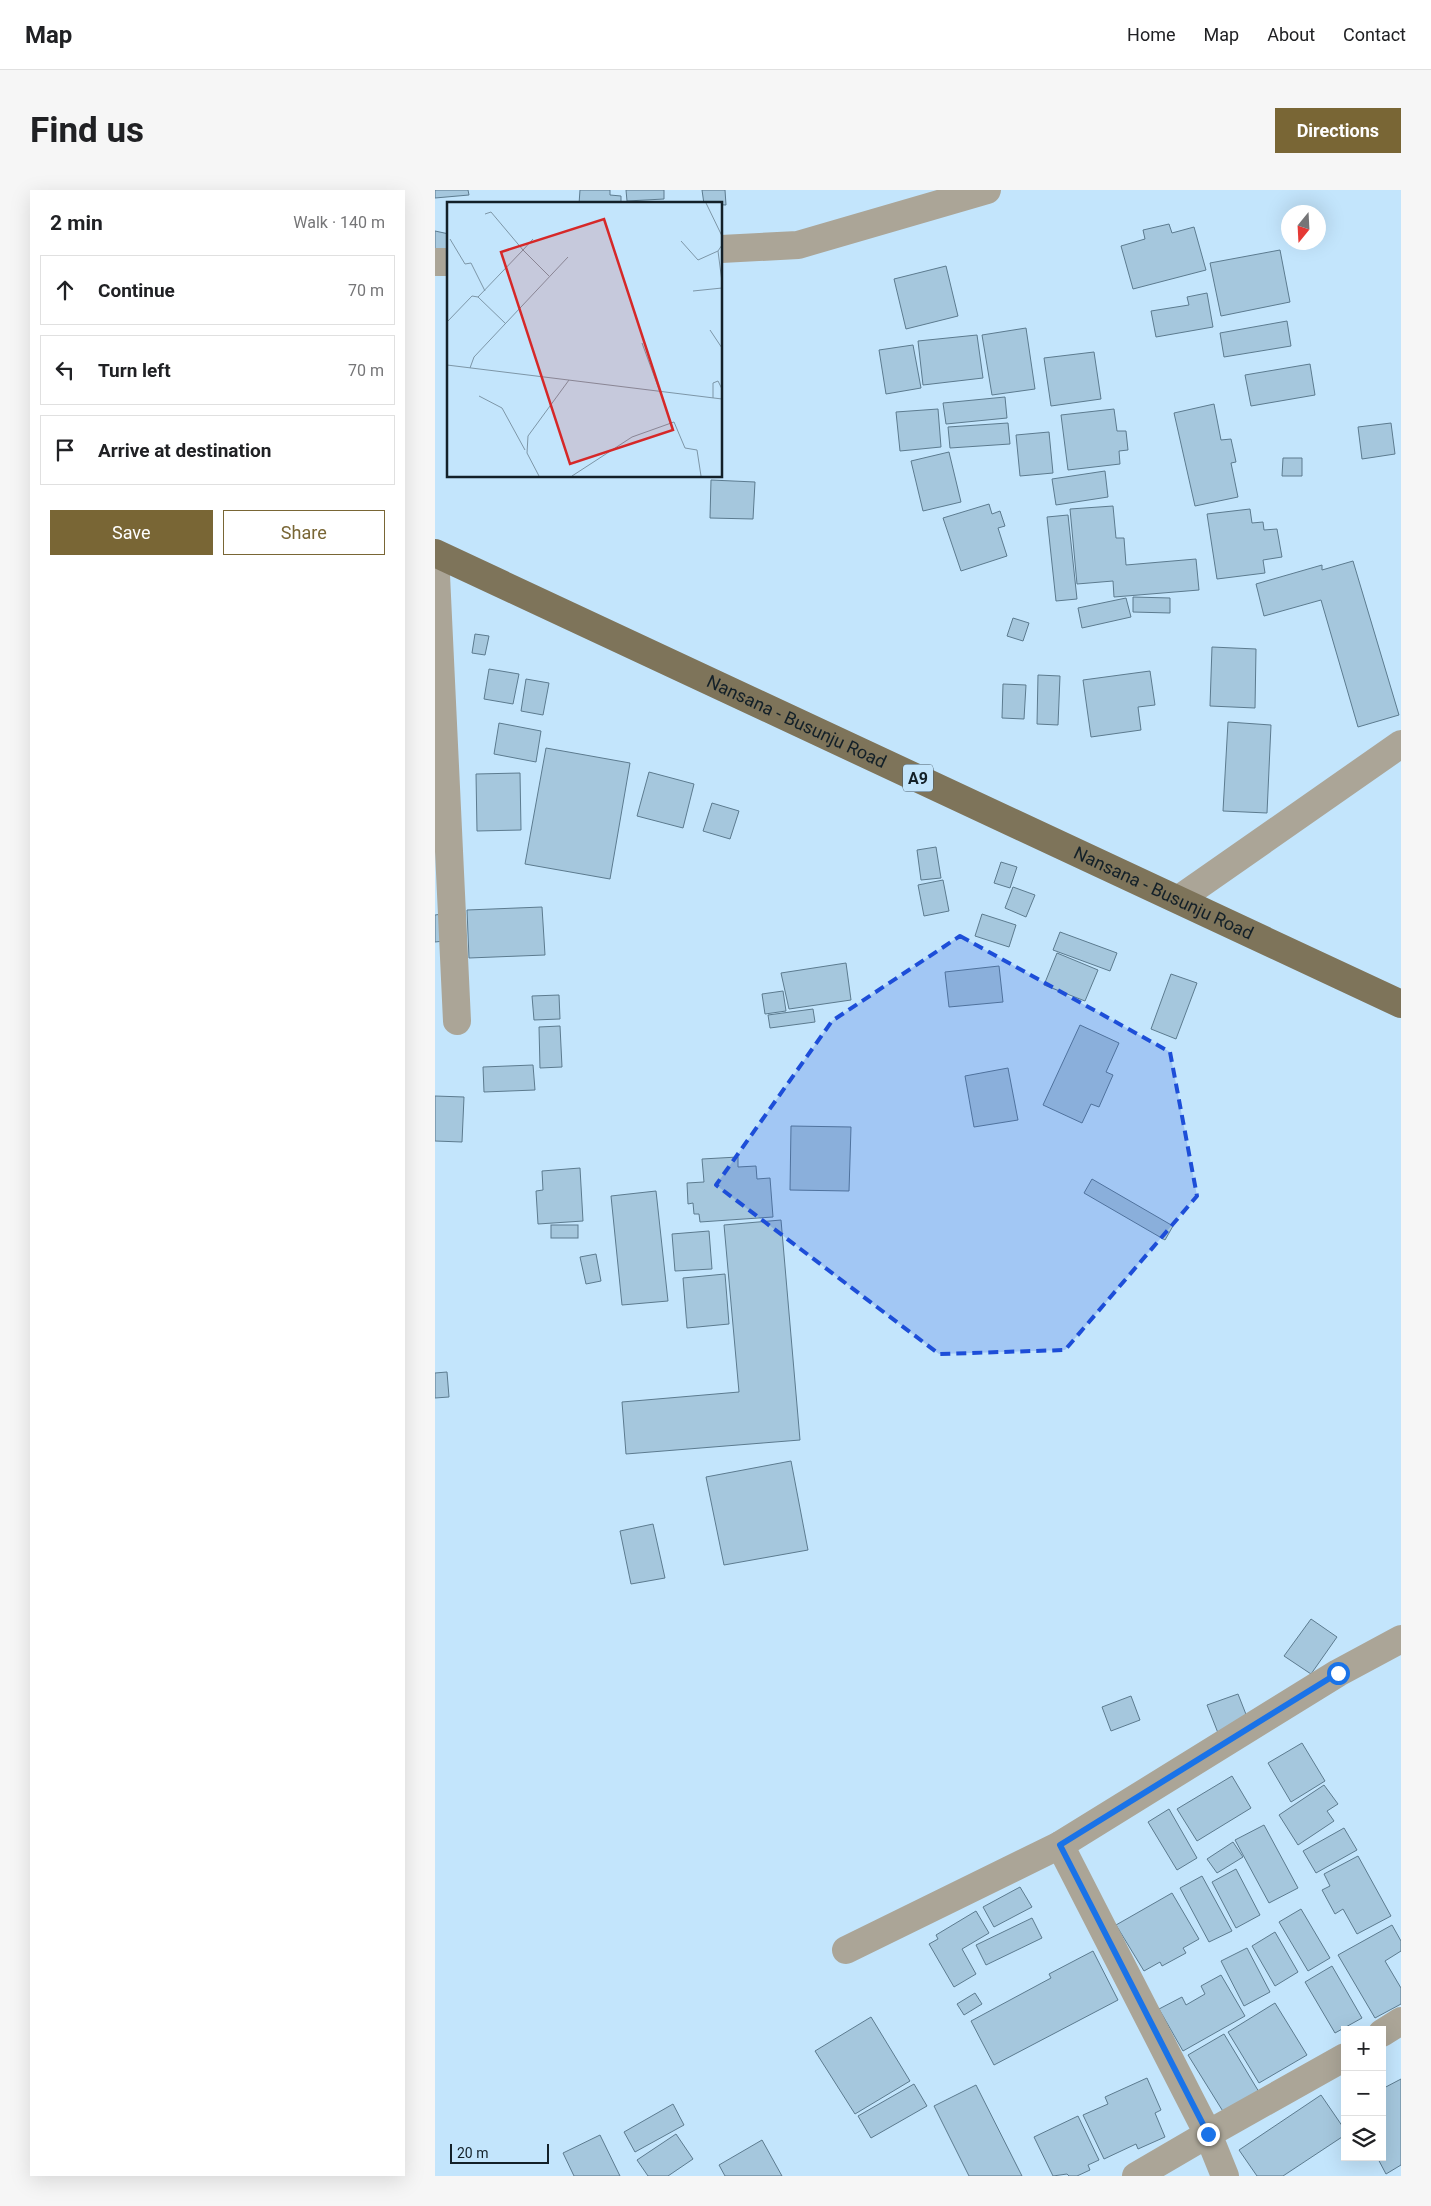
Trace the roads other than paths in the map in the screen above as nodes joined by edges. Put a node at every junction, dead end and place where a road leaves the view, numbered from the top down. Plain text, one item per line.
1 (987, 190) edge
2 (723, 249) edge
3 (435, 553) edge
4 (1401, 744) edge
5 (1179, 900) junction
6 (1401, 1004) edge
7 (457, 1021) dead end
8 (1401, 1639) edge
9 (1060, 1845) junction
10 (846, 1950) dead end
11 (1401, 2021) edge
12 (1386, 2030) edge
13 (1341, 2059) edge
14 (1208, 2134) junction
15 (1137, 2176) edge
16 (1225, 2176) edge

1 - 2 street
3 - 5 main road, Nansana - Busunju Road / A9
3 - 7 street
4 - 5 street
5 - 6 main road, Nansana - Busunju Road / A9
8 - 9 street
9 - 10 street
9 - 14 street
11 - 12 street
13 - 14 street
14 - 15 street
14 - 16 street

